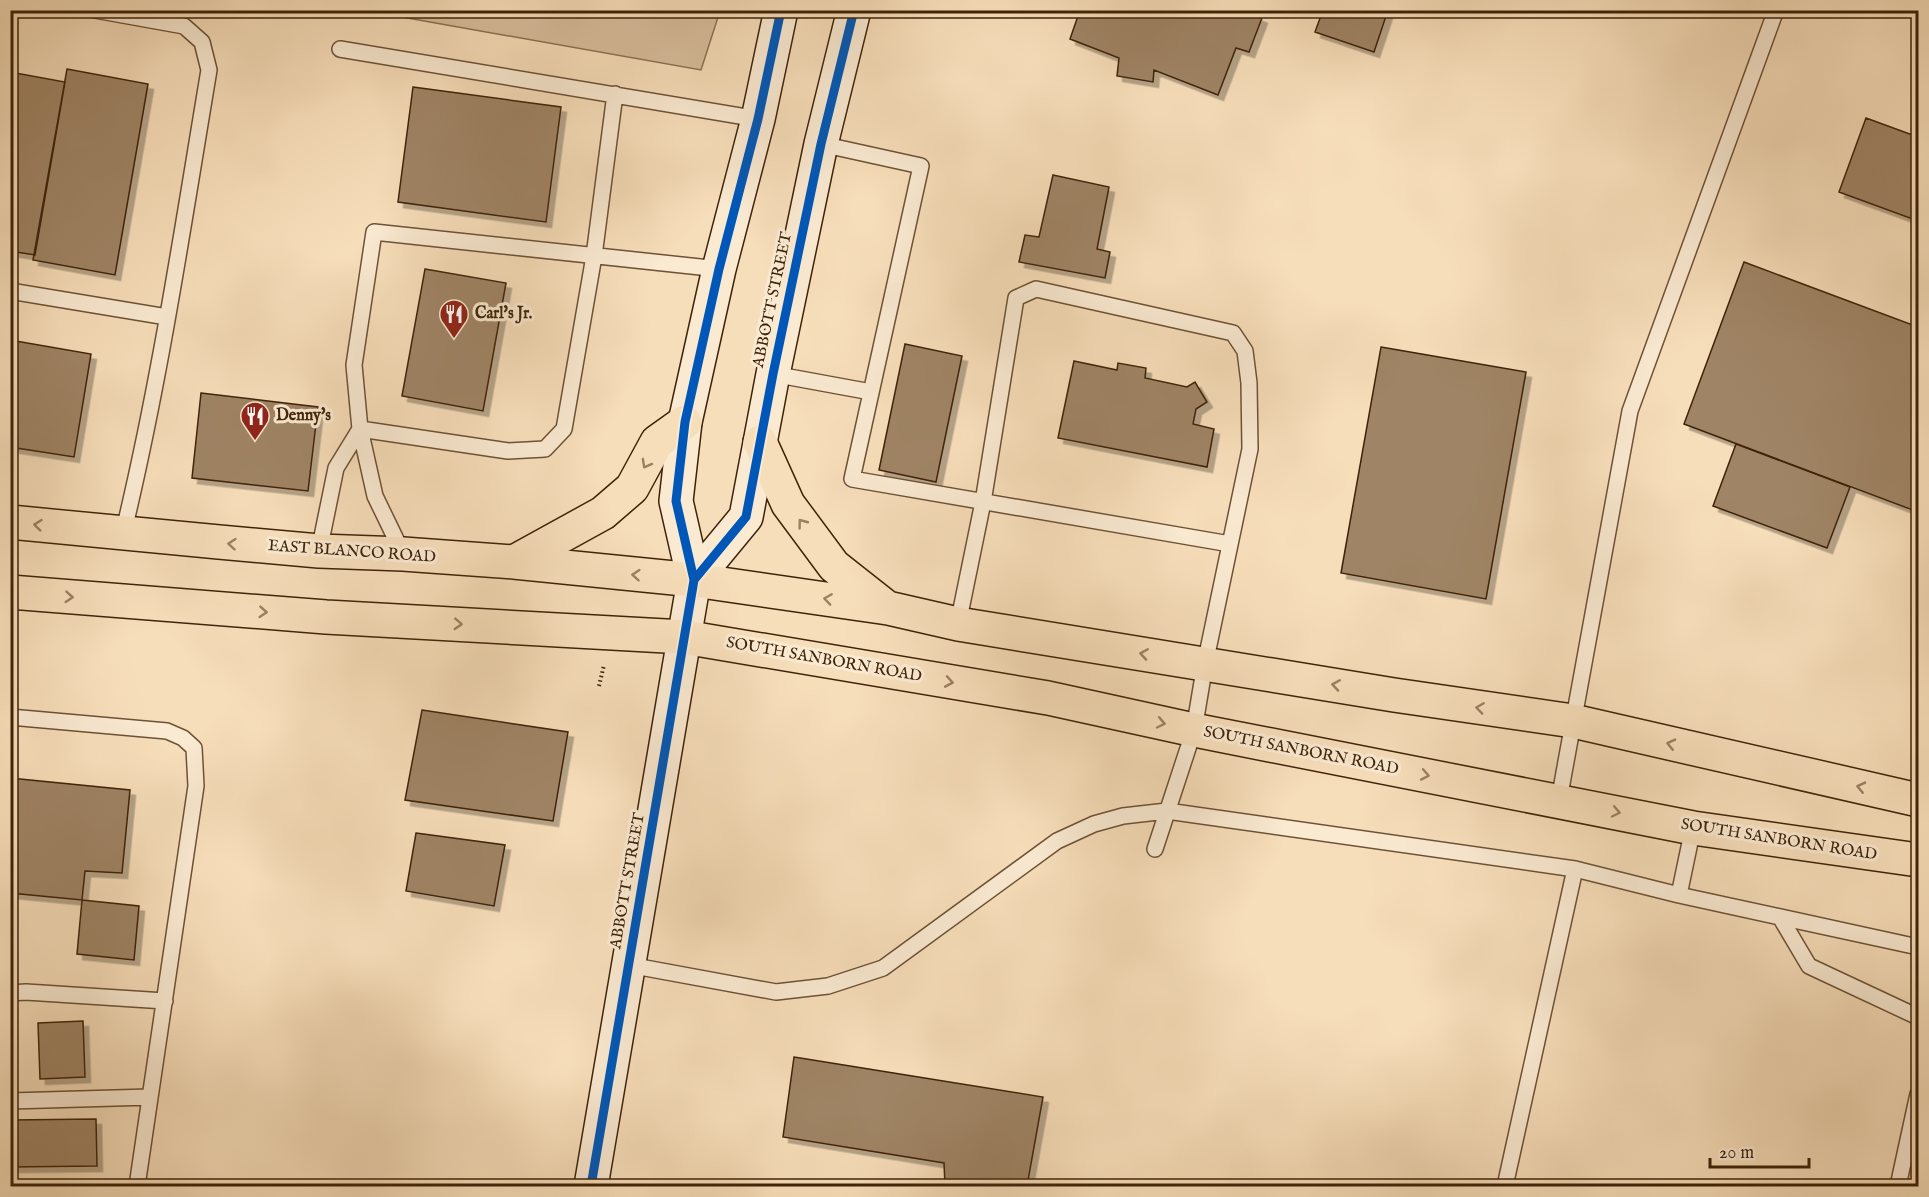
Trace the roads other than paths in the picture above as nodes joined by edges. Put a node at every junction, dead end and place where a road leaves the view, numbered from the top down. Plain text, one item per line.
1 (95, 10) edge
2 (781, 10) edge
3 (854, 10) edge
4 (1776, 10) edge
5 (339, 49) dead end
6 (615, 94) junction
7 (758, 119) junction
8 (821, 144) junction
9 (594, 256) junction
10 (720, 269) junction
11 (10, 291) edge
12 (167, 317) junction
13 (773, 374) junction
14 (871, 392) junction
15 (685, 422) junction
16 (360, 429) junction
17 (760, 442) junction
18 (983, 502) junction
19 (10, 522) edge
20 (123, 534) junction
21 (1230, 544) junction
22 (319, 551) junction
23 (403, 554) junction
24 (514, 562) junction
25 (694, 580) junction
26 (10, 592) edge
27 (888, 608) junction
28 (958, 624) junction
29 (684, 637) junction
30 (1205, 664) junction
31 (10, 717) edge
32 (1573, 721) junction
33 (1194, 730) junction
34 (1558, 800) junction
35 (1918, 800) edge
36 (1167, 811) junction
37 (1693, 828) junction
38 (1155, 849) dead end
39 (1918, 860) edge
40 (1575, 869) junction
41 (1679, 895) junction
42 (1780, 916) junction
43 (1918, 947) edge
44 (629, 965) junction
45 (10, 993) edge
46 (165, 1001) junction
47 (1918, 1017) edge
48 (1918, 1094) edge
49 (150, 1097) junction
50 (10, 1101) edge
51 (137, 1186) edge
52 (591, 1186) edge
53 (1505, 1186) edge
54 (1898, 1186) edge

1 - 12 lane
2 - 7 main road, ABBOTT STREET
3 - 8 main road, ABBOTT STREET
4 - 32 lane
5 - 6 lane
6 - 7 lane
6 - 9 lane
7 - 10 main road, ABBOTT STREET
8 - 13 main road, ABBOTT STREET
8 - 14 lane
9 - 10 lane
9 - 16 lane
9 - 16 lane
10 - 15 main road, ABBOTT STREET
11 - 12 lane
12 - 20 lane
13 - 14 lane
13 - 17 main road, ABBOTT STREET
14 - 18 lane
15 -> 24 highway
15 - 25 main road, ABBOTT STREET
16 - 22 lane
16 - 23 lane
17 - 25 main road, ABBOTT STREET
27 -> 17 highway
18 - 21 lane
18 - 21 lane
18 - 28 lane
20 -> 19 highway, EAST BLANCO ROAD
22 -> 20 highway, EAST BLANCO ROAD
21 - 30 lane
22 - 23 highway, EAST BLANCO ROAD
23 - 24 highway, EAST BLANCO ROAD
25 -> 24 highway, EAST BLANCO ROAD
27 -> 25 highway
25 - 29 main road, ABBOTT STREET
26 -> 29 highway
27 - 28 highway
30 -> 28 highway
29 -> 33 highway, SOUTH SANBORN ROAD
29 - 44 main road, ABBOTT STREET
32 -> 30 highway
30 - 33 lane
31 - 46 lane
32 - 34 lane
35 -> 32 highway
33 -> 34 highway, SOUTH SANBORN ROAD
33 - 36 lane
34 -> 37 highway, SOUTH SANBORN ROAD
36 - 38 lane
36 - 40 lane
36 - 44 lane
37 - 39 highway, SOUTH SANBORN ROAD
37 - 41 lane
40 - 41 lane
40 - 53 lane
41 - 42 lane
42 - 43 lane
42 - 47 lane
44 - 52 main road, ABBOTT STREET
45 - 46 lane
46 - 49 lane
48 - 54 lane
49 - 50 lane
49 - 51 lane

